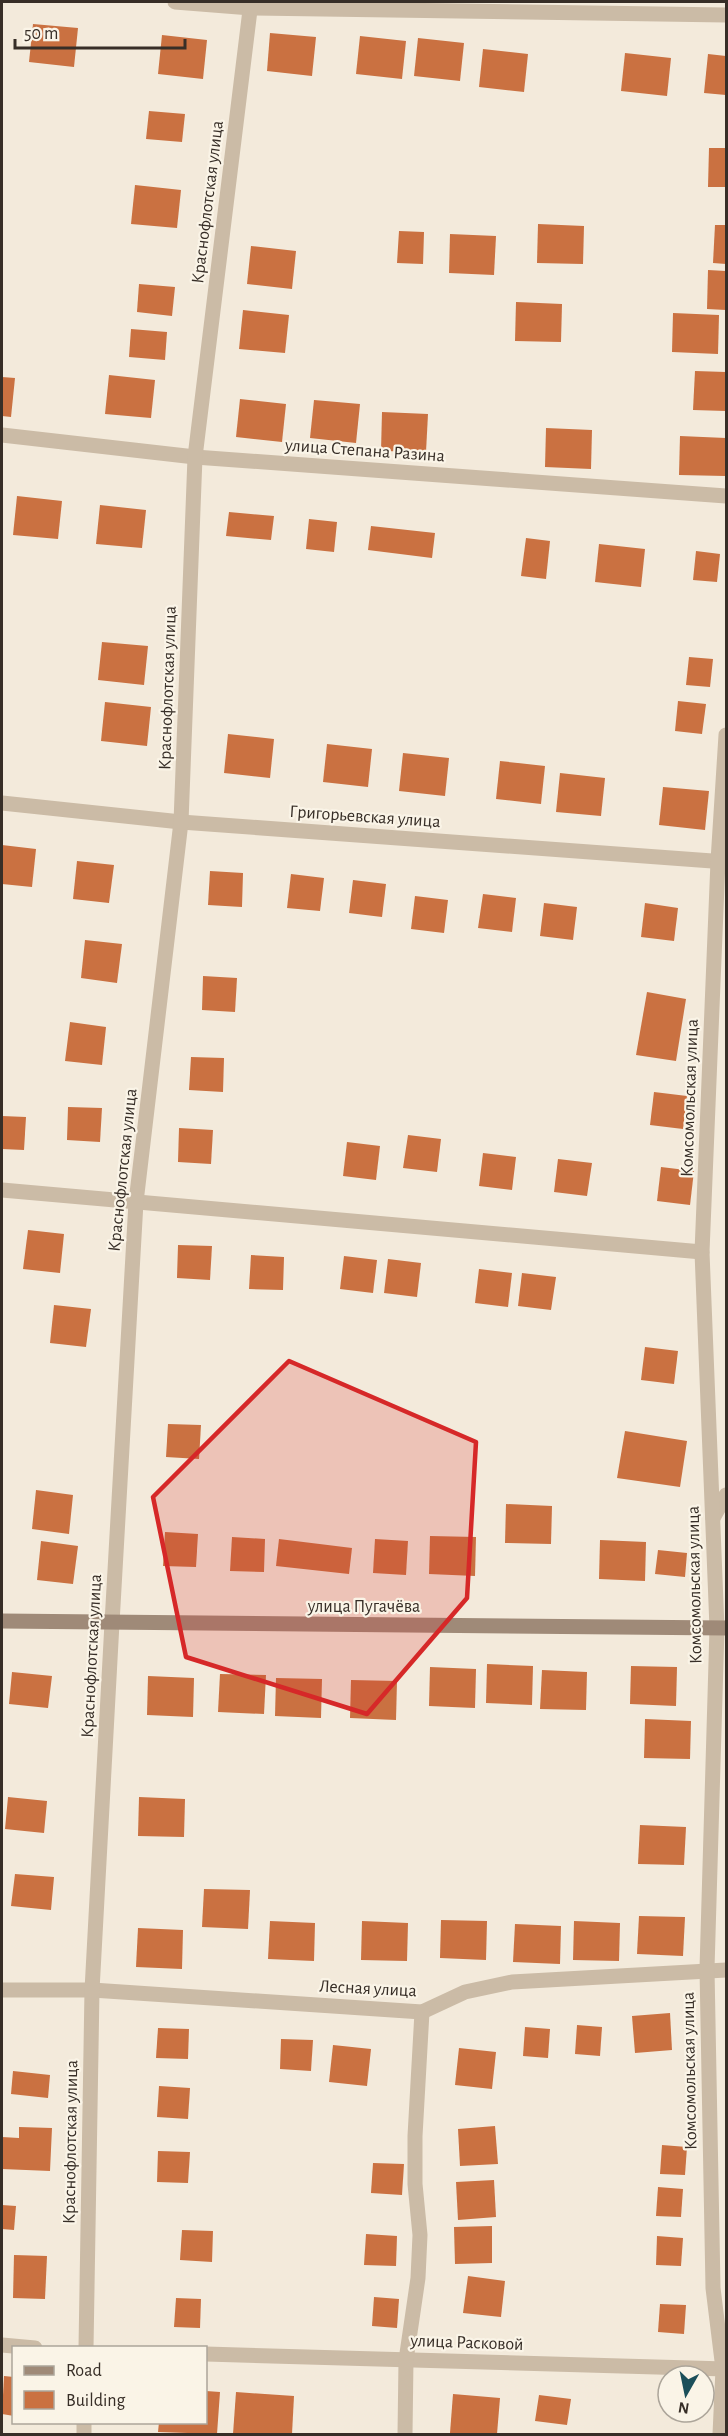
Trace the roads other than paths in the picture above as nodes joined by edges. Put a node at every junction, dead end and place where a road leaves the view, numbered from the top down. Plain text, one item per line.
1 (175, 2) edge
2 (251, 5) edge
3 (726, 15) edge
4 (2, 435) edge
5 (195, 457) junction
6 (726, 496) edge
7 (726, 735) edge
8 (2, 803) edge
9 (181, 822) junction
10 (722, 861) edge
11 (2, 1190) edge
12 (136, 1202) junction
13 (702, 1252) junction
14 (726, 1495) edge
15 (713, 1519) junction
16 (2, 1621) edge
17 (112, 1623) junction
18 (722, 1628) edge
19 (707, 1970) junction
20 (726, 1970) edge
21 (2, 1990) edge
22 (92, 1990) junction
23 (422, 2012) junction
24 (86, 2346) edge
25 (207, 2354) edge
26 (406, 2360) junction
27 (725, 2369) edge
28 (405, 2434) edge
29 (720, 2434) edge

1 - 2 street
2 - 3 street
2 - 5 street, Краснофлотская улица
4 - 5 street, улица Степана Разина
5 - 6 street, улица Степана Разина
5 - 9 street, Краснофлотская улица
7 - 10 street, Комсомольская улица
8 - 9 street, Григорьевская улица
9 - 10 street, Григорьевская улица
9 - 12 street, Краснофлотская улица
10 - 13 street, Комсомольская улица
11 - 12 street
12 - 13 street
12 - 17 street, Краснофлотская улица
13 - 15 street, Комсомольская улица
14 - 15 street
15 - 18 street, Комсомольская улица
16 - 17 main road, улица Пугачёва
17 - 18 main road, улица Пугачёва
17 - 22 street, Краснофлотская улица
18 - 19 street, Комсомольская улица
19 - 20 street, Лесная улица
19 - 23 street, Лесная улица
19 - 27 street, Комсомольская улица
21 - 22 street, Лесная улица
22 - 23 street, Лесная улица
22 - 24 street, Краснофлотская улица
23 - 26 street
25 - 26 street, улица Расковой
26 - 27 street, улица Расковой
26 - 28 street
27 - 29 street, Комсомольская улица

